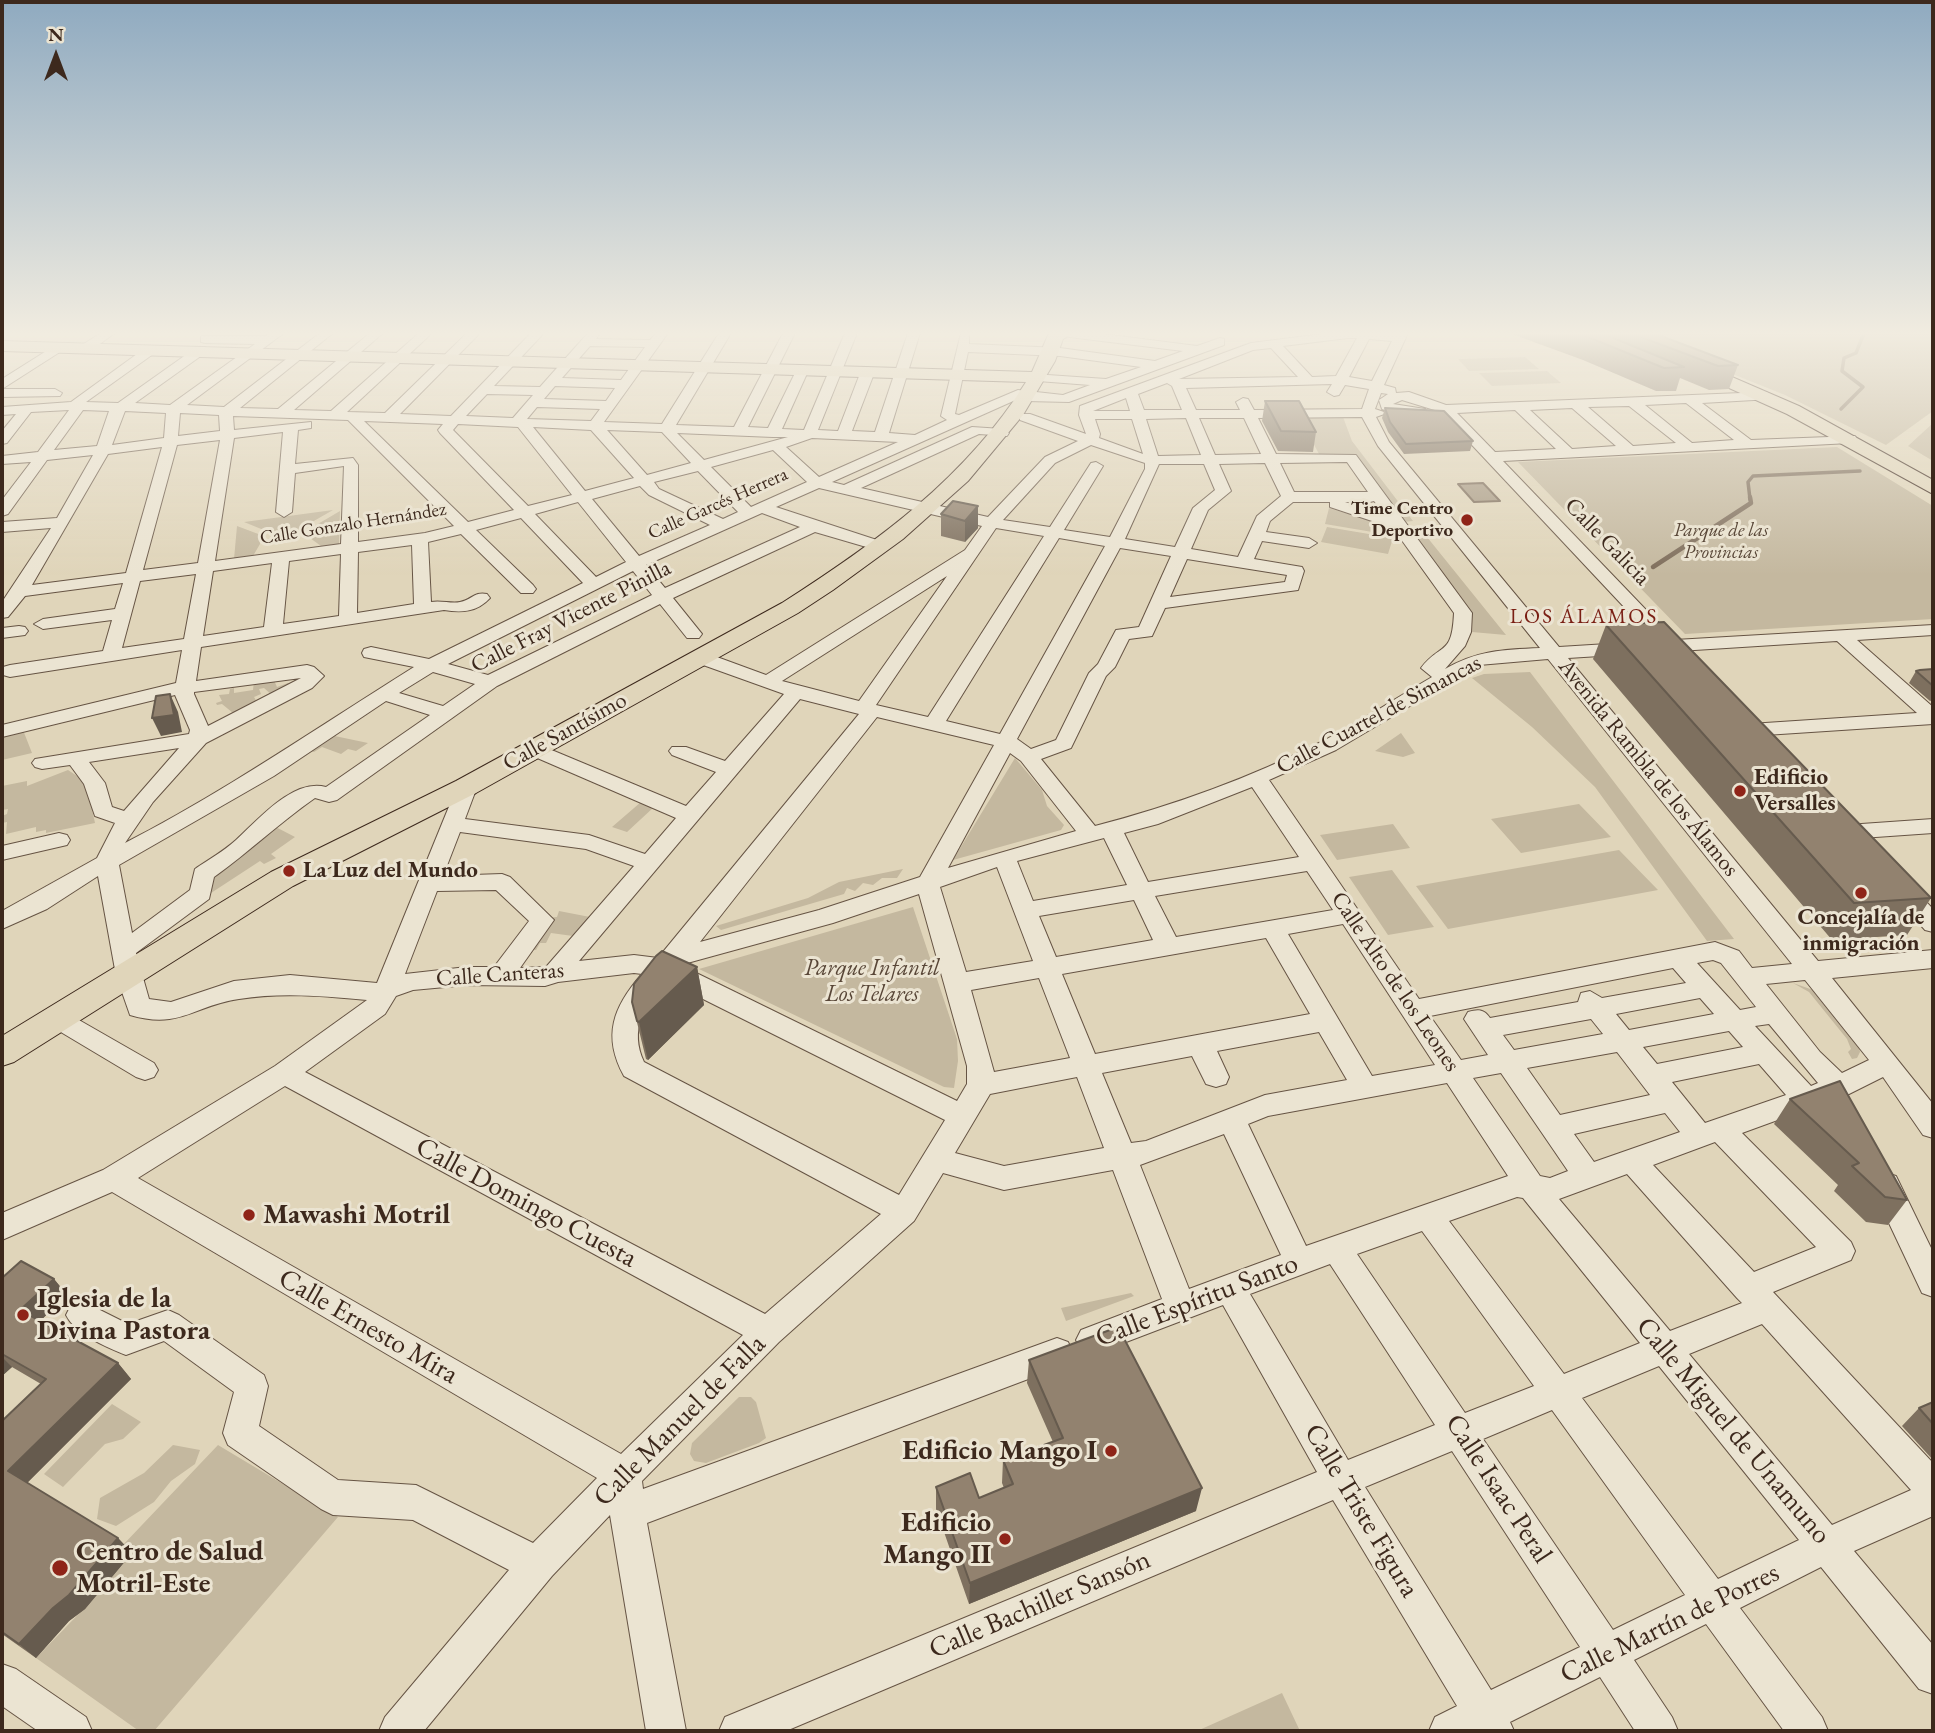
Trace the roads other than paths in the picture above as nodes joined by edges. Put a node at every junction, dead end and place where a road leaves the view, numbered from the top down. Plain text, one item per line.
1 (1077, 413) edge
2 (1367, 413) edge
3 (23, 414) edge
4 (73, 414) edge
5 (115, 414) edge
6 (173, 414) edge
7 (227, 414) edge
8 (305, 414) edge
9 (391, 414) edge
10 (464, 414) edge
11 (524, 414) edge
12 (604, 414) edge
13 (676, 414) edge
14 (748, 414) edge
15 (785, 414) edge
16 (817, 414) edge
17 (852, 414) edge
18 (888, 414) edge
19 (949, 414) edge
20 (970, 414) edge
21 (1007, 414) edge
22 (1015, 414) edge
23 (1038, 414) edge
24 (1104, 414) edge
25 (1191, 414) junction
26 (1249, 414) junction
27 (1260, 414) edge
28 (1451, 414) edge
29 (1526, 414) edge
30 (1587, 414) edge
31 (1648, 414) edge
32 (1711, 414) edge
33 (1801, 414) edge
34 (335, 415) joint
35 (1138, 415) junction
36 (353, 416) junction
37 (388, 417) junction
38 (957, 419) junction
39 (458, 420) junction
40 (522, 423) junction
41 (595, 425) junction
42 (291, 427) junction
43 (667, 428) junction
44 (739, 431) junction
45 (809, 434) junction
46 (227, 435) junction
47 (844, 435) junction
48 (881, 437) junction
49 (914, 438) junction
50 (775, 439) junction
51 (1850, 439) junction
52 (2, 440) edge
53 (1091, 440) junction
54 (169, 442) junction
55 (1748, 444) junction
56 (1689, 447) junction
57 (103, 450) junction
58 (1629, 450) junction
59 (1568, 453) junction
60 (43, 456) junction
61 (1492, 457) junction
62 (1350, 458) joint
63 (1209, 459) junction
64 (1271, 459) junction
65 (2, 460) edge
66 (1152, 460) junction
67 (699, 465) junction
68 (1096, 466) dead end
69 (288, 470) junction
70 (643, 480) junction
71 (817, 483) junction
72 (1933, 488) edge
73 (848, 489) junction
74 (582, 495) junction
75 (1289, 497) junction
76 (1325, 497) junction
77 (1370, 497) dead end
78 (927, 507) junction
79 (754, 510) junction
80 (2, 511) edge
81 (524, 511) junction
82 (284, 512) dead end
83 (63, 522) junction
84 (992, 523) junction
85 (721, 524) junction
86 (1398, 524) junction
87 (2, 527) edge
88 (814, 527) junction
89 (462, 528) junction
90 (1053, 534) junction
91 (1255, 535) junction
92 (420, 538) junction
93 (1115, 543) junction
94 (1309, 543) dead end
95 (880, 546) junction
96 (351, 548) junction
97 (971, 554) junction
98 (1181, 554) junction
99 (281, 558) junction
100 (1244, 563) junction
101 (635, 564) junction
102 (205, 568) junction
103 (132, 578) junction
104 (2, 581) edge
105 (593, 583) junction
106 (23, 586) junction
107 (527, 589) dead end
108 (663, 596) junction
109 (481, 598) dead end
110 (1159, 604) junction
111 (423, 608) junction
112 (2, 612) edge
113 (122, 613) junction
114 (348, 620) junction
115 (43, 624) dead end
116 (1933, 630) edge
117 (273, 631) junction
118 (1146, 632) joint
119 (1841, 635) junction
120 (192, 643) junction
121 (696, 645) junction
122 (1669, 645) junction
123 (1553, 651) junction
124 (371, 653) dead end
125 (111, 656) junction
126 (430, 665) junction
127 (1693, 670) edge
128 (10, 671) dead end
129 (1446, 677) junction
130 (490, 682) junction
131 (767, 682) junction
132 (184, 688) junction
133 (796, 692) junction
134 (385, 695) junction
135 (867, 710) junction
136 (1731, 710) edge
137 (446, 713) junction
138 (1933, 718) edge
139 (934, 724) junction
140 (1750, 730) junction
141 (2, 731) edge
142 (198, 739) junction
143 (1008, 742) junction
144 (1768, 748) edge
145 (535, 750) junction
146 (678, 751) dead end
147 (1028, 757) junction
148 (75, 758) junction
149 (42, 763) dead end
150 (730, 770) junction
151 (1257, 778) junction
152 (466, 787) junction
153 (1054, 789) junction
154 (329, 795) joint
155 (1829, 813) edge
156 (1074, 814) junction
157 (691, 816) junction
158 (129, 820) junction
159 (453, 824) junction
160 (1933, 826) edge
161 (1847, 832) junction
162 (1097, 833) junction
163 (59, 840) dead end
164 (1864, 850) edge
165 (2, 853) edge
166 (1004, 857) junction
167 (107, 862) junction
168 (1315, 862) junction
169 (649, 863) junction
170 (1890, 878) edge
171 (429, 884) junction
172 (928, 884) junction
173 (1142, 891) junction
174 (1024, 910) junction
175 (1350, 915) junction
176 (2, 921) edge
177 (1933, 924) edge
178 (1272, 927) junction
179 (696, 929) junction
180 (1168, 946) junction
181 (714, 947) junction
182 (1678, 958) junction
183 (1933, 959) edge
184 (125, 962) junction
185 (668, 962) junction
186 (1046, 967) junction
187 (1812, 970) junction
188 (555, 973) junction
189 (501, 976) junction
190 (1748, 977) junction
191 (1573, 978) junction
192 (957, 983) junction
193 (1706, 988) junction
194 (387, 989) junction
195 (1463, 999) junction
196 (1597, 1008) junction
197 (1413, 1010) junction
198 (1775, 1013) junction
199 (58, 1018) junction
200 (1735, 1020) junction
201 (1326, 1021) junction
202 (1484, 1029) junction
203 (1623, 1041) junction
204 (1200, 1044) junction
205 (2, 1053) edge
206 (1765, 1054) junction
207 (1508, 1062) junction
208 (1886, 1063) junction
209 (1085, 1065) junction
210 (145, 1070) dead end
211 (284, 1073) junction
212 (1456, 1073) junction
213 (1651, 1076) junction
214 (1216, 1077) dead end
215 (981, 1085) junction
216 (1365, 1088) junction
217 (1805, 1098) junction
218 (1839, 1099) junction
219 (1671, 1101) junction
220 (963, 1116) junction
221 (1232, 1120) junction
222 (1554, 1127) junction
223 (1933, 1127) edge
224 (1710, 1133) junction
225 (1120, 1157) junction
226 (936, 1160) junction
227 (1632, 1161) junction
228 (1873, 1162) edge
229 (1588, 1176) junction
230 (113, 1178) junction
231 (1532, 1188) junction
232 (904, 1212) junction
233 (1427, 1215) junction
234 (2, 1227) edge
235 (1336, 1248) junction
236 (1299, 1262) junction
237 (1933, 1283) edge
238 (1230, 1288) junction
239 (1756, 1298) junction
240 (1181, 1307) junction
241 (82, 1315) dead end
242 (768, 1332) junction
243 (1664, 1348) junction
244 (1558, 1392) junction
245 (1461, 1433) junction
246 (624, 1475) junction
247 (1341, 1481) junction
248 (1933, 1488) edge
249 (1933, 1498) edge
250 (627, 1513) junction
251 (1827, 1545) junction
252 (539, 1563) junction
253 (1715, 1602) junction
254 (1608, 1655) junction
255 (1933, 1675) edge
256 (2, 1683) edge
257 (1489, 1723) edge
258 (72, 1731) edge
259 (399, 1731) edge
260 (666, 1731) edge
261 (739, 1731) edge
262 (1449, 1731) edge
263 (1658, 1731) edge
264 (1808, 1731) edge

1 - 53 street
2 - 123 street, Avenida Rambla de los Álamos
3 - 52 street
4 - 60 street
5 - 57 street
6 - 54 street
7 - 46 street
8 - 34 street
9 - 37 street
10 - 39 street
11 - 40 street
12 - 41 street
13 - 43 street
14 - 44 street
15 - 50 street
16 - 45 street
17 - 47 street
18 - 48 street
19 - 38 street
20 - 38 street, Calle Garcés Herrera
21 - 73 street
22 - 78 main road, Calle Santísimo
23 - 53 street
24 - 35 street
25 - 26 street
25 - 35 street
25 - 63 street
26 - 27 street
26 - 64 street
28 - 61 street, Calle Galicia
29 - 59 street
30 - 58 street
31 - 56 street
32 - 55 street
33 - 51 main road
34 - 36 street
35 - 66 street
36 - 37 street
36 - 42 street
36 - 89 street
37 - 39 street
38 - 49 street, Calle Garcés Herrera
39 - 40 street
39 - 81 street
40 - 41 street
40 - 74 street
41 - 43 street
41 - 70 street
42 - 46 street
42 - 69 street
43 - 44 street
43 - 67 street
44 - 50 street
45 - 47 street
45 - 50 street, Calle Gonzalo Hernández
46 - 54 street
46 - 102 street
47 - 48 street
48 - 49 street
49 - 71 street, Calle Garcés Herrera
50 - 67 street, Calle Gonzalo Hernández
50 - 71 street
51 - 55 street
51 - 72 main road
53 - 66 street
53 - 84 street
54 - 57 street
54 - 103 street
55 - 56 street
56 - 58 street
57 - 60 street
57 - 83 street
58 - 59 street
59 - 61 street
60 - 65 street
60 - 80 street
61 - 122 street, Calle Galicia
62 - 64 street
62 - 86 street
63 - 64 street
63 - 66 street
63 - 98 street
64 - 75 street
66 - 93 street
67 - 70 street, Calle Gonzalo Hernández
67 - 79 street
68 - 90 street
69 - 82 street
69 - 96 street
70 - 74 street, Calle Gonzalo Hernández
70 - 85 street
71 - 73 street
71 - 79 street, Calle Garcés Herrera
73 - 78 street
74 - 81 street, Calle Gonzalo Hernández
74 - 101 street
75 - 76 street
75 - 91 street
76 - 77 street
76 - 86 street
78 - 84 street
78 - 95 main road, Calle Santísimo
79 - 85 street, Calle Garcés Herrera
79 - 88 street
81 - 89 street, Calle Gonzalo Hernández
81 - 105 street
83 - 87 street
83 - 106 street
84 - 90 street
84 - 97 street
85 - 101 street, Calle Garcés Herrera
86 - 129 street
88 - 95 street
88 - 108 street, Calle Fray Vicente Pinilla
89 - 92 street, Calle Gonzalo Hernández
89 - 107 street
90 - 93 street
90 - 139 street
91 - 94 street
91 - 100 street
92 - 96 street, Calle Gonzalo Hernández
92 - 111 street
93 - 98 street
93 - 143 street
95 - 121 main road, Calle Santísimo
96 - 99 street, Calle Gonzalo Hernández
96 - 114 street
97 - 131 street
97 - 135 street
98 - 100 street
98 - 110 street
99 - 102 street, Calle Gonzalo Hernández
99 - 117 street
100 - 110 street
101 - 105 street, Calle Garcés Herrera
101 - 108 street
102 - 103 street, Calle Gonzalo Hernández
102 - 120 street
103 - 106 street, Calle Gonzalo Hernández
103 - 113 street
104 - 106 street, Calle Gonzalo Hernández
105 - 126 street, Calle Garcés Herrera
106 - 112 street
108 - 121 street
108 - 130 street, Calle Fray Vicente Pinilla
109 - 111 street
110 - 118 street
111 - 114 street
113 - 115 street
113 - 125 street
114 - 117 street
116 - 119 street
117 - 120 street
118 - 147 street
119 - 122 street
119 - 138 street
120 - 125 street
120 - 132 street
121 - 131 street
121 - 145 main road, Calle Santísimo
122 - 123 street
122 - 127 street, Calle Galicia
123 - 129 street, Calle Cuartel de Simancas
123 - 187 street, Avenida Rambla de los Álamos
124 - 126 street
125 - 128 street
126 - 130 street
126 - 134 street, Calle Garcés Herrera
129 - 151 street, Calle Cuartel de Simancas
130 - 137 street, Calle Fray Vicente Pinilla
131 - 133 street
132 - 141 street
132 - 142 street
132 - 142 street
133 - 135 street
133 - 150 street
134 - 137 street
134 - 167 street, Calle Garcés Herrera
135 - 139 street
135 - 179 street
136 - 140 street
137 - 154 street, Calle Fray Vicente Pinilla
138 - 140 street
139 - 143 street
140 - 144 street
142 - 148 street
142 - 158 street
143 - 147 street
143 - 172 street
145 - 152 main road, Calle Santísimo
145 - 157 street
146 - 150 street
147 - 153 street
148 - 149 street
148 - 158 street
150 - 157 street
151 - 162 street, Calle Cuartel de Simancas
151 - 168 street, Calle Alto de los Leones
152 - 159 street
152 - 184 main road, Calle Santísimo
153 - 156 street
153 - 162 street
154 - 184 street
155 - 161 street
156 - 162 street
156 - 162 street
157 - 169 street
158 - 167 street
159 - 169 street
159 - 171 street
160 - 161 street
161 - 164 street
162 - 166 street, Calle Cuartel de Simancas
162 - 173 street
163 - 165 street
166 - 172 street, Calle Cuartel de Simancas
166 - 174 street
167 - 176 street, Calle Garcés Herrera
167 - 184 street
168 - 173 street
168 - 175 street, Calle Alto de los Leones
169 - 188 street
170 - 177 street
171 - 189 street
171 - 194 street
172 - 181 street, Calle Canteras
172 - 192 street
173 - 174 street
173 - 180 street
174 - 186 street
175 - 178 street
175 - 197 street, Calle Alto de los Leones
178 - 180 street
178 - 201 street
179 - 181 street
179 - 185 street
180 - 186 street
181 - 185 street, Calle Canteras
182 - 190 street
182 - 191 street
182 - 193 street
183 - 187 street
184 - 194 street, Calle Canteras
184 - 199 main road, Calle Santísimo
185 - 188 street, Calle Canteras
185 - 220 street
185 - 232 street
186 - 192 street
186 - 209 street
187 - 190 street
187 - 208 street, Avenida Rambla de los Álamos
188 - 189 street, Calle Canteras
189 - 194 street, Calle Canteras
190 - 198 street
191 - 195 street
191 - 196 street
192 - 215 street
193 - 196 street
193 - 200 street
194 - 211 street
195 - 197 street
195 - 202 street
196 - 202 street
196 - 203 street
197 - 212 street, Calle Alto de los Leones
198 - 200 street
198 - 218 street
199 - 205 main road, Calle Santísimo
199 - 210 street
200 - 203 street
200 - 206 street
201 - 204 street
201 - 216 street
202 - 207 street
203 - 207 street
203 - 213 street
204 - 209 street
204 - 214 street
206 - 213 street
206 - 217 street
207 - 212 street
207 - 222 street
208 - 218 street, Calle Espíritu Santo
208 - 223 street, Avenida Rambla de los Álamos
209 - 215 street
209 - 225 street
211 - 230 street
211 - 242 street, Calle Domingo Cuesta
212 - 216 street
212 - 231 street, Calle Alto de los Leones
213 - 219 street
215 - 220 street
216 - 221 street
217 - 218 street, Calle Espíritu Santo
217 - 224 street, Calle Espíritu Santo
219 - 222 street
219 - 224 street
220 - 226 street, Calle Manuel de Falla
221 - 225 street
221 - 236 street
222 - 229 street
224 - 227 street, Calle Espíritu Santo
224 - 239 street
225 - 226 street
225 - 240 street
226 - 232 street, Calle Manuel de Falla
227 - 229 street, Calle Espíritu Santo
227 - 239 street
228 - 237 street
229 - 231 street, Calle Espíritu Santo
230 - 234 street
230 - 246 street, Calle Ernesto Mira
231 - 233 street, Calle Espíritu Santo
231 - 243 street, Calle Miguel de Unamuno
232 - 242 street, Calle Manuel de Falla
233 - 235 street, Calle Espíritu Santo
233 - 244 street
235 - 236 street, Calle Espíritu Santo
235 - 245 street, Calle Isaac Peral
236 - 238 street, Calle Espíritu Santo
238 - 240 street, Calle Espíritu Santo
238 - 247 street, Calle Triste Figura
239 - 243 street, Calle Bachiller Sansón
239 - 248 street
240 - 250 street, Calle Espíritu Santo
241 - 252 street
242 - 246 street, Calle Manuel de Falla
243 - 244 street, Calle Bachiller Sansón
243 - 251 street, Calle Miguel de Unamuno
244 - 245 street, Calle Bachiller Sansón
244 - 253 street
245 - 247 street, Calle Bachiller Sansón
245 - 254 street, Calle Isaac Peral
246 - 250 street
246 - 252 street, Calle Manuel de Falla
247 - 257 street, Calle Triste Figura
247 - 261 street, Calle Bachiller Sansón
249 - 251 street, Calle Martín de Porres
250 - 260 street
251 - 253 street, Calle Martín de Porres
251 - 255 street, Calle Miguel de Unamuno
252 - 259 street, Calle Manuel de Falla
253 - 254 street, Calle Martín de Porres
253 - 264 street
254 - 257 street, Calle Martín de Porres
254 - 263 street, Calle Isaac Peral
256 - 258 street
257 - 262 street, Calle Martín de Porres

